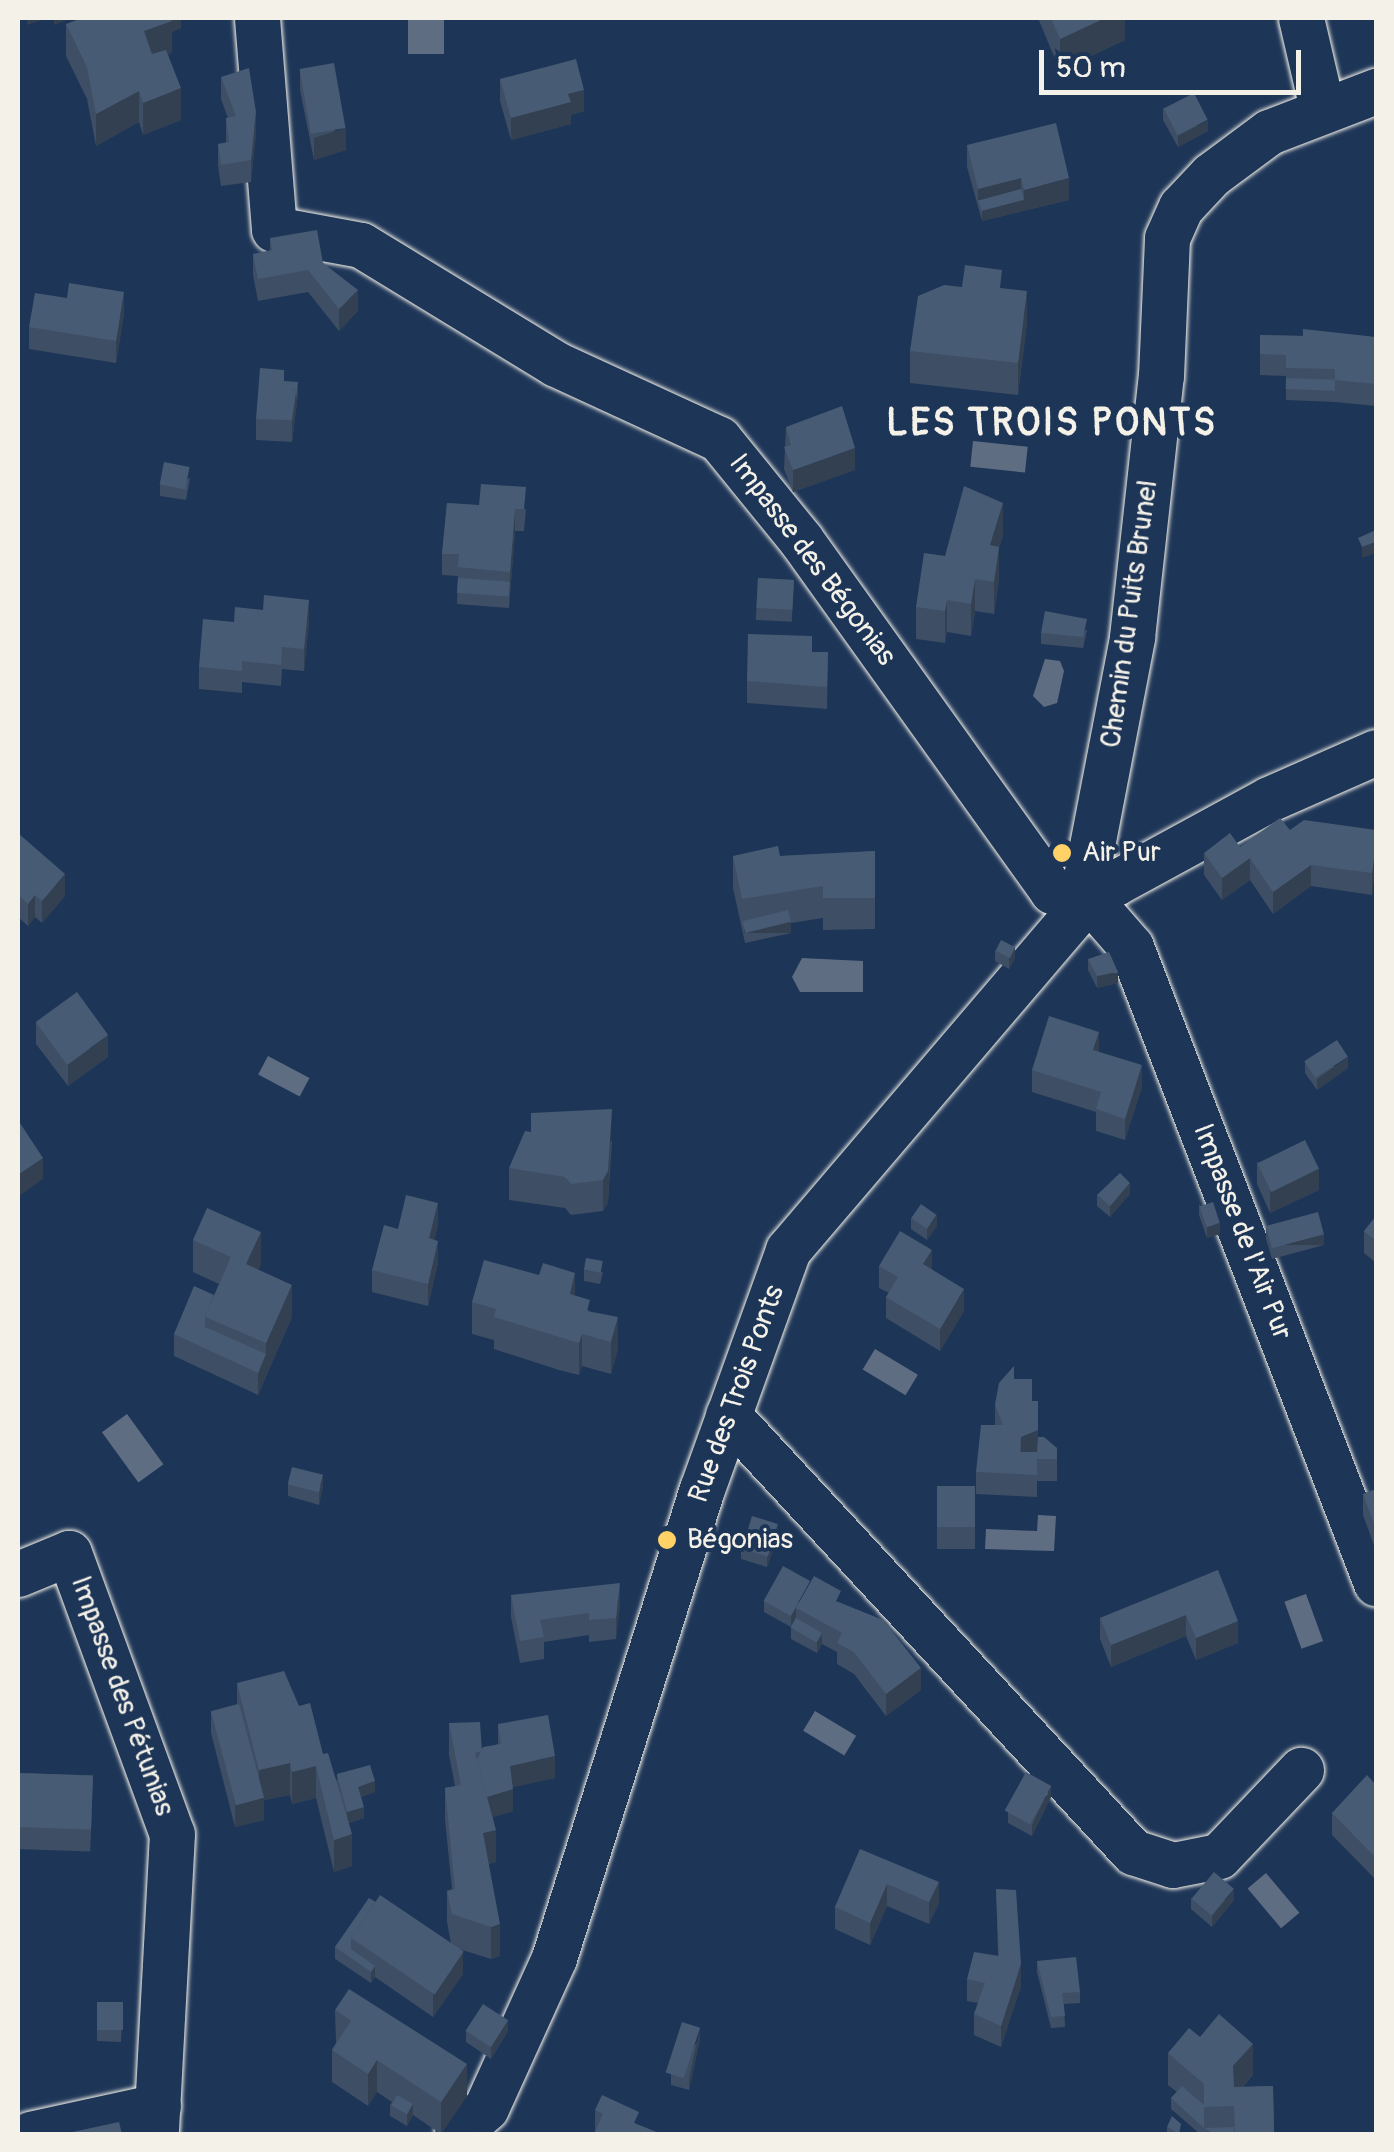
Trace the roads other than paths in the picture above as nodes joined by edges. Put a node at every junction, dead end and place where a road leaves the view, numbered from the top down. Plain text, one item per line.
1 (257, 18) edge
2 (1301, 18) edge
3 (1376, 91) edge
4 (1322, 108) junction
5 (1376, 752) edge
6 (1084, 894) junction
7 (728, 1415) junction
8 (18, 1574) edge
9 (1376, 1584) edge
10 (1301, 1770) dead end
11 (157, 2120) edge
12 (30, 2134) edge
13 (457, 2134) edge

1 - 6 street, Impasse des Bégonias
2 - 4 street
3 - 4 street, Chemin du Puits Brunel
4 - 6 street, Chemin du Puits Brunel
5 - 6 street
6 - 7 street, Rue des Trois Ponts
6 - 9 street, Impasse de l'Air Pur
7 - 10 street
7 - 13 street, Rue des Trois Ponts
8 - 11 street, Impasse des Pétunias
11 - 12 street

